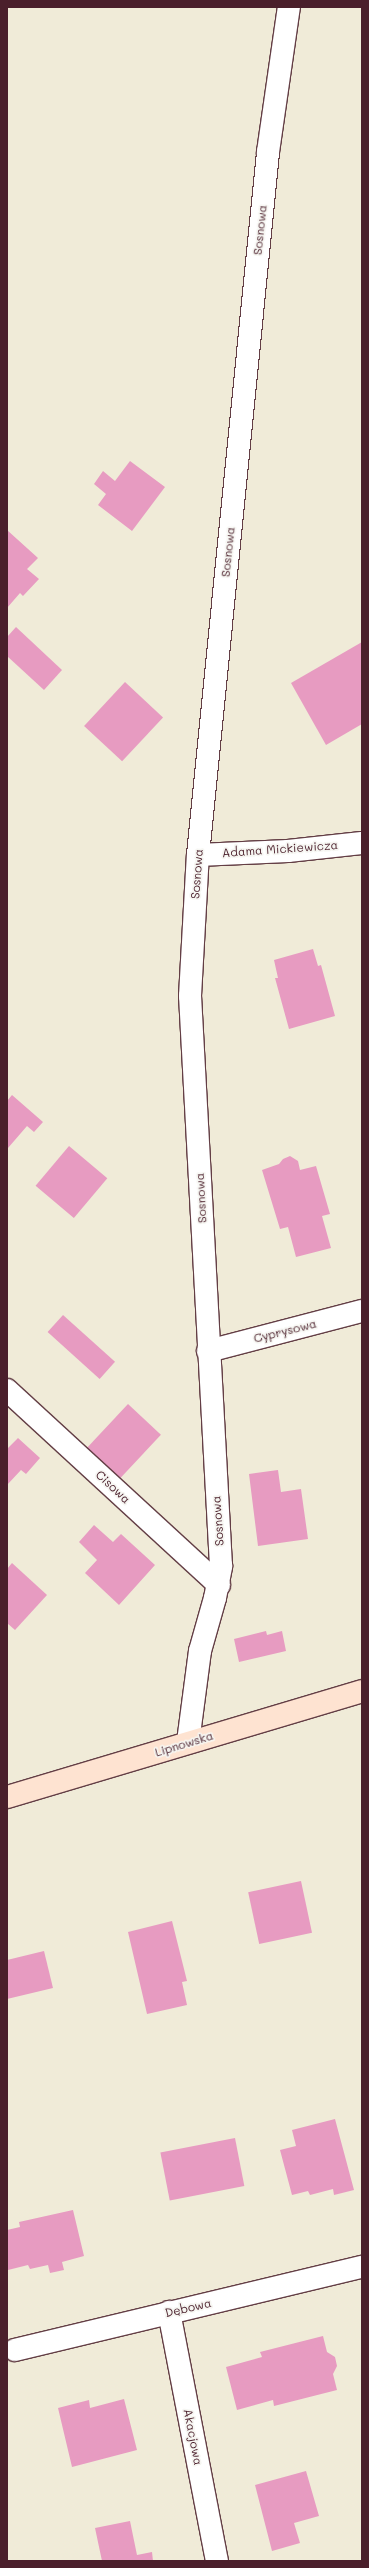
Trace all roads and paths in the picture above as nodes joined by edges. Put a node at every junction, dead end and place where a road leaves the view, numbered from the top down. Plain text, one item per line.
1 (290, 7) edge
2 (362, 843) edge
3 (198, 855) junction
4 (362, 1311) edge
5 (208, 1351) junction
6 (7, 1390) edge
7 (219, 1585) junction
8 (362, 1691) edge
9 (188, 1742) junction
10 (7, 1797) edge
11 (362, 2267) edge
12 (169, 2312) junction
13 (15, 2350) dead end
14 (217, 2561) edge

1 - 3 street, Sosnowa
2 - 3 street, Adama Mickiewicza
3 - 5 street, Sosnowa
4 - 5 street, Cyprysowa
5 - 7 street, Sosnowa
6 - 7 street, Cisowa
7 - 9 street, Sosnowa
8 - 9 main road, Lipnowska
9 - 10 main road, Lipnowska
11 - 12 street, Dębowa
12 - 13 street, Dębowa
12 - 14 street, Akacjowa

